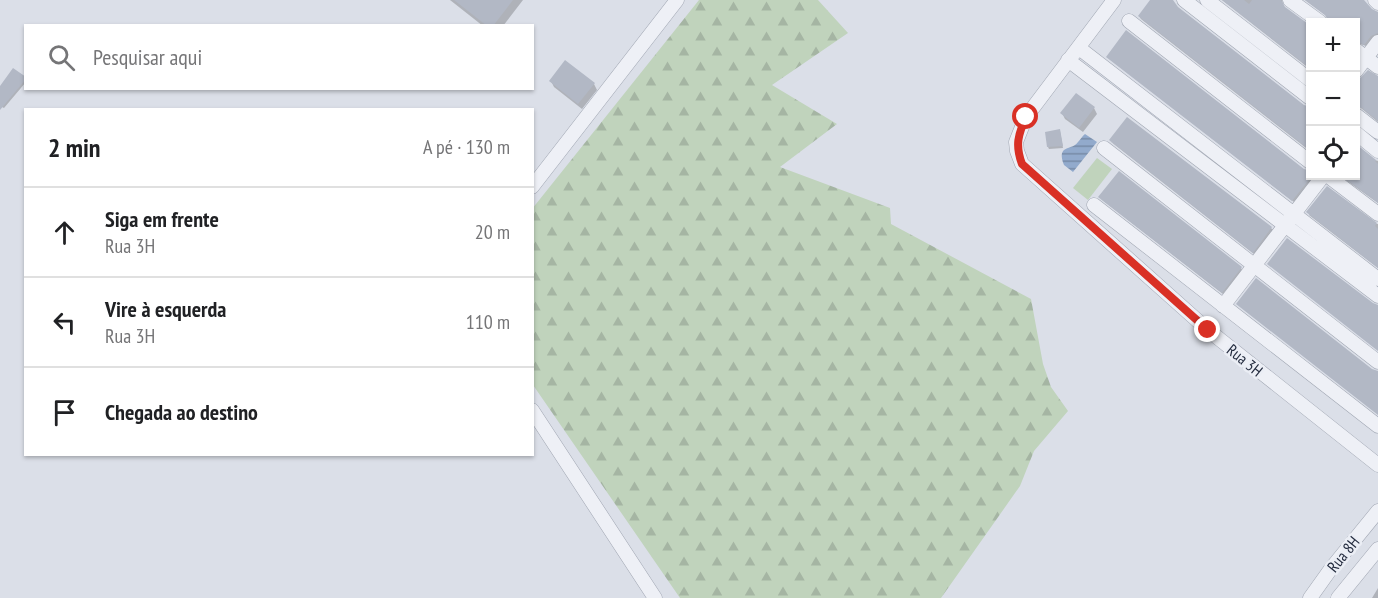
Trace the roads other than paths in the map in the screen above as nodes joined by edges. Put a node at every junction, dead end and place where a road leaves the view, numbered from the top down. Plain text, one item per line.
1 (678, 0) edge
2 (1114, 0) edge
3 (1184, 0) edge
4 (1207, 0) edge
5 (1290, 0) edge
6 (1315, 18) edge
7 (1129, 21) dead end
8 (1378, 42) edge
9 (1079, 48) junction
10 (1361, 54) edge
11 (1068, 60) junction
12 (1378, 67) edge
13 (1306, 76) edge
14 (1306, 94) edge
15 (1360, 118) edge
16 (1378, 132) edge
17 (1360, 136) edge
18 (1104, 148) dead end
19 (1378, 151) edge
20 (1306, 158) edge
21 (1320, 180) edge
22 (1333, 180) edge
23 (534, 184) edge
24 (1094, 205) dead end
25 (1378, 213) edge
26 (1289, 219) junction
27 (1253, 266) junction
28 (1378, 279) edge
29 (1378, 296) edge
30 (1223, 306) junction
31 (1378, 362) edge
32 (534, 413) edge
33 (1378, 426) edge
34 (1378, 465) edge
35 (1378, 511) edge
36 (1378, 549) edge
37 (655, 598) edge
38 (1310, 598) edge
39 (1338, 598) edge

1 - 23 street
2 - 9 street, Rua 3H
3 - 14 street
4 - 13 street
5 - 6 street
7 - 20 street
8 - 10 street
9 - 11 street, Rua 3H
9 - 26 street
10 - 12 street
11 - 26 street
11 - 34 street, Rua 3H
15 - 16 street
17 - 19 street
18 - 27 street
21 - 26 street
22 - 25 street
24 - 30 street
26 - 27 street
26 - 28 street
26 - 29 street
27 - 30 street
27 - 31 street
30 - 33 street
32 - 37 street
35 - 38 street, Rua 8H
36 - 39 street, Rua 8H

